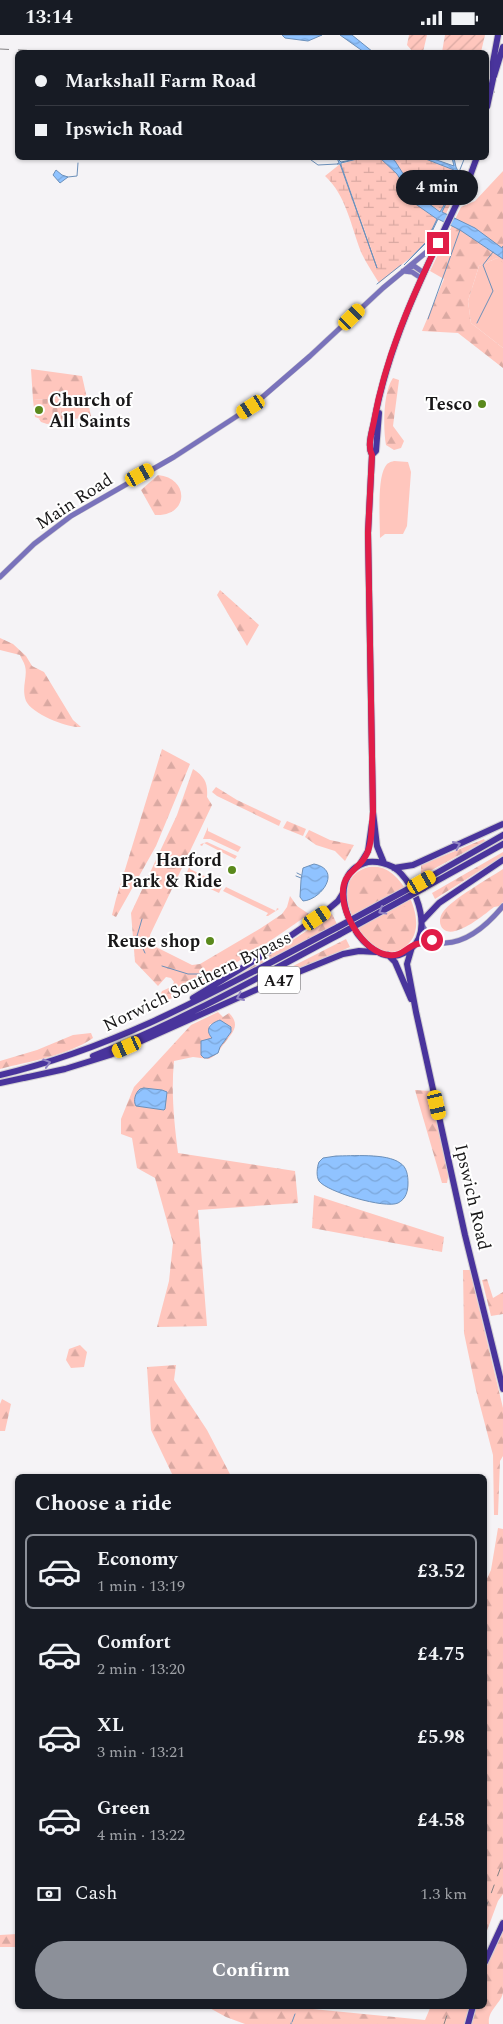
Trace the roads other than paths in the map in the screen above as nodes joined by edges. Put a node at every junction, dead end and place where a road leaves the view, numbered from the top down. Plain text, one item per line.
1 (501, 36) edge
2 (503, 47) edge
3 (493, 79) junction
4 (489, 100) edge
5 (476, 160) edge
6 (438, 243) junction
7 (405, 269) junction
8 (422, 276) junction
9 (0, 577) edge
10 (373, 812) junction
11 (503, 824) edge
12 (503, 835) edge
13 (503, 844) edge
14 (503, 860) edge
15 (384, 863) junction
16 (360, 864) junction
17 (394, 868) junction
18 (342, 893) junction
19 (503, 906) edge
20 (422, 923) junction
21 (440, 943) junction
22 (413, 946) junction
23 (376, 952) junction
24 (388, 955) junction
25 (416, 1012) junction
26 (91, 1049) junction
27 (0, 1075) edge
28 (24, 1078) junction
29 (0, 1083) edge
30 (503, 1389) edge
31 (503, 1923) edge
32 (487, 1958) edge
33 (472, 2009) edge
34 (468, 2024) edge

1 - 3 highway
2 - 3 highway
3 - 4 highway, bridge
5 - 6 highway
6 - 7 main road, Main Road
6 - 8 highway
7 - 8 main road
7 - 9 main road, Main Road
8 - 10 highway
10 - 15 highway
10 - 16 highway
17 -> 11 highway
12 - 26 highway, Norwich Southern Bypass / A47, bridge
13 -> 28 highway, Norwich Southern Bypass / A47, bridge
14 - 20 highway
15 - 16 highway
15 - 17 highway
16 - 18 highway
17 - 20 highway
18 - 23 highway
18 - 26 highway, A47
19 - 21 main road
20 - 21 main road
20 - 22 highway
21 - 22 main road
22 - 24 highway
22 - 25 highway, Ipswich Road
23 - 24 highway
23 -> 28 highway, A47
24 - 25 highway, Ipswich Road
25 - 30 highway, Ipswich Road
27 -> 26 highway, Norwich Southern Bypass / A47
28 - 29 highway, Norwich Southern Bypass / A47
31 - 32 highway
33 - 34 highway

